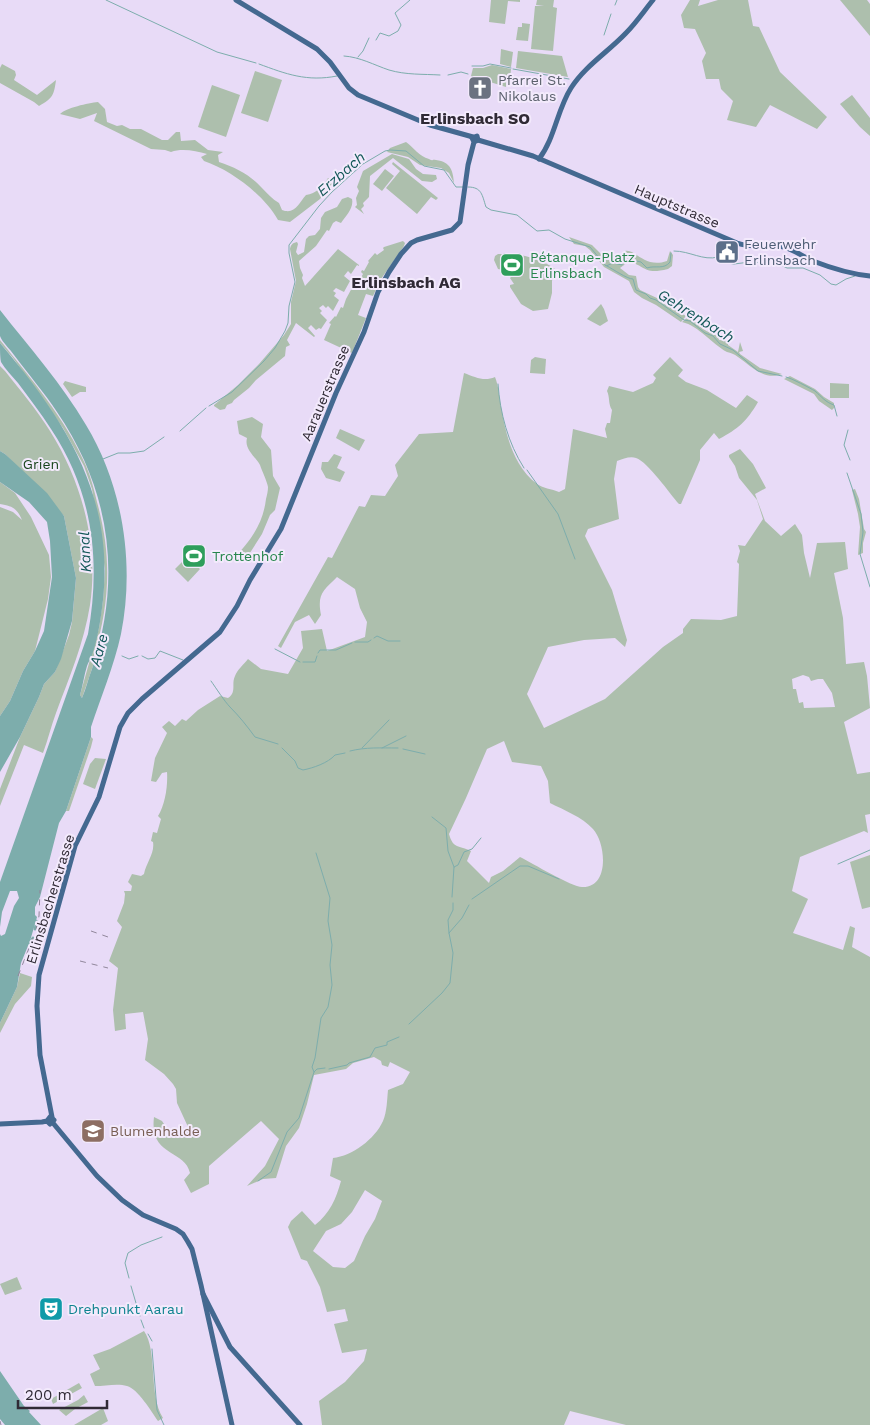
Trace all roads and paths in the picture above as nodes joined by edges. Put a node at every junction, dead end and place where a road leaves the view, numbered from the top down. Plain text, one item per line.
1 (236, 0) edge
2 (653, 0) edge
3 (475, 140) junction
4 (540, 159) junction
5 (870, 276) edge
6 (186, 662) joint
7 (51, 1120) junction
8 (0, 1124) edge
9 (202, 1293) junction
10 (232, 1425) edge
11 (300, 1425) edge

1 - 3 main road, Hauptstrasse
2 - 4 main road
3 - 4 main road, Hauptstrasse
3 - 6 main road, Aarauerstrasse
4 - 5 main road, Hauptstrasse
6 - 7 main road, Erlinsbacherstrasse
7 - 8 main road
7 - 9 main road
9 - 10 main road
9 - 11 main road

